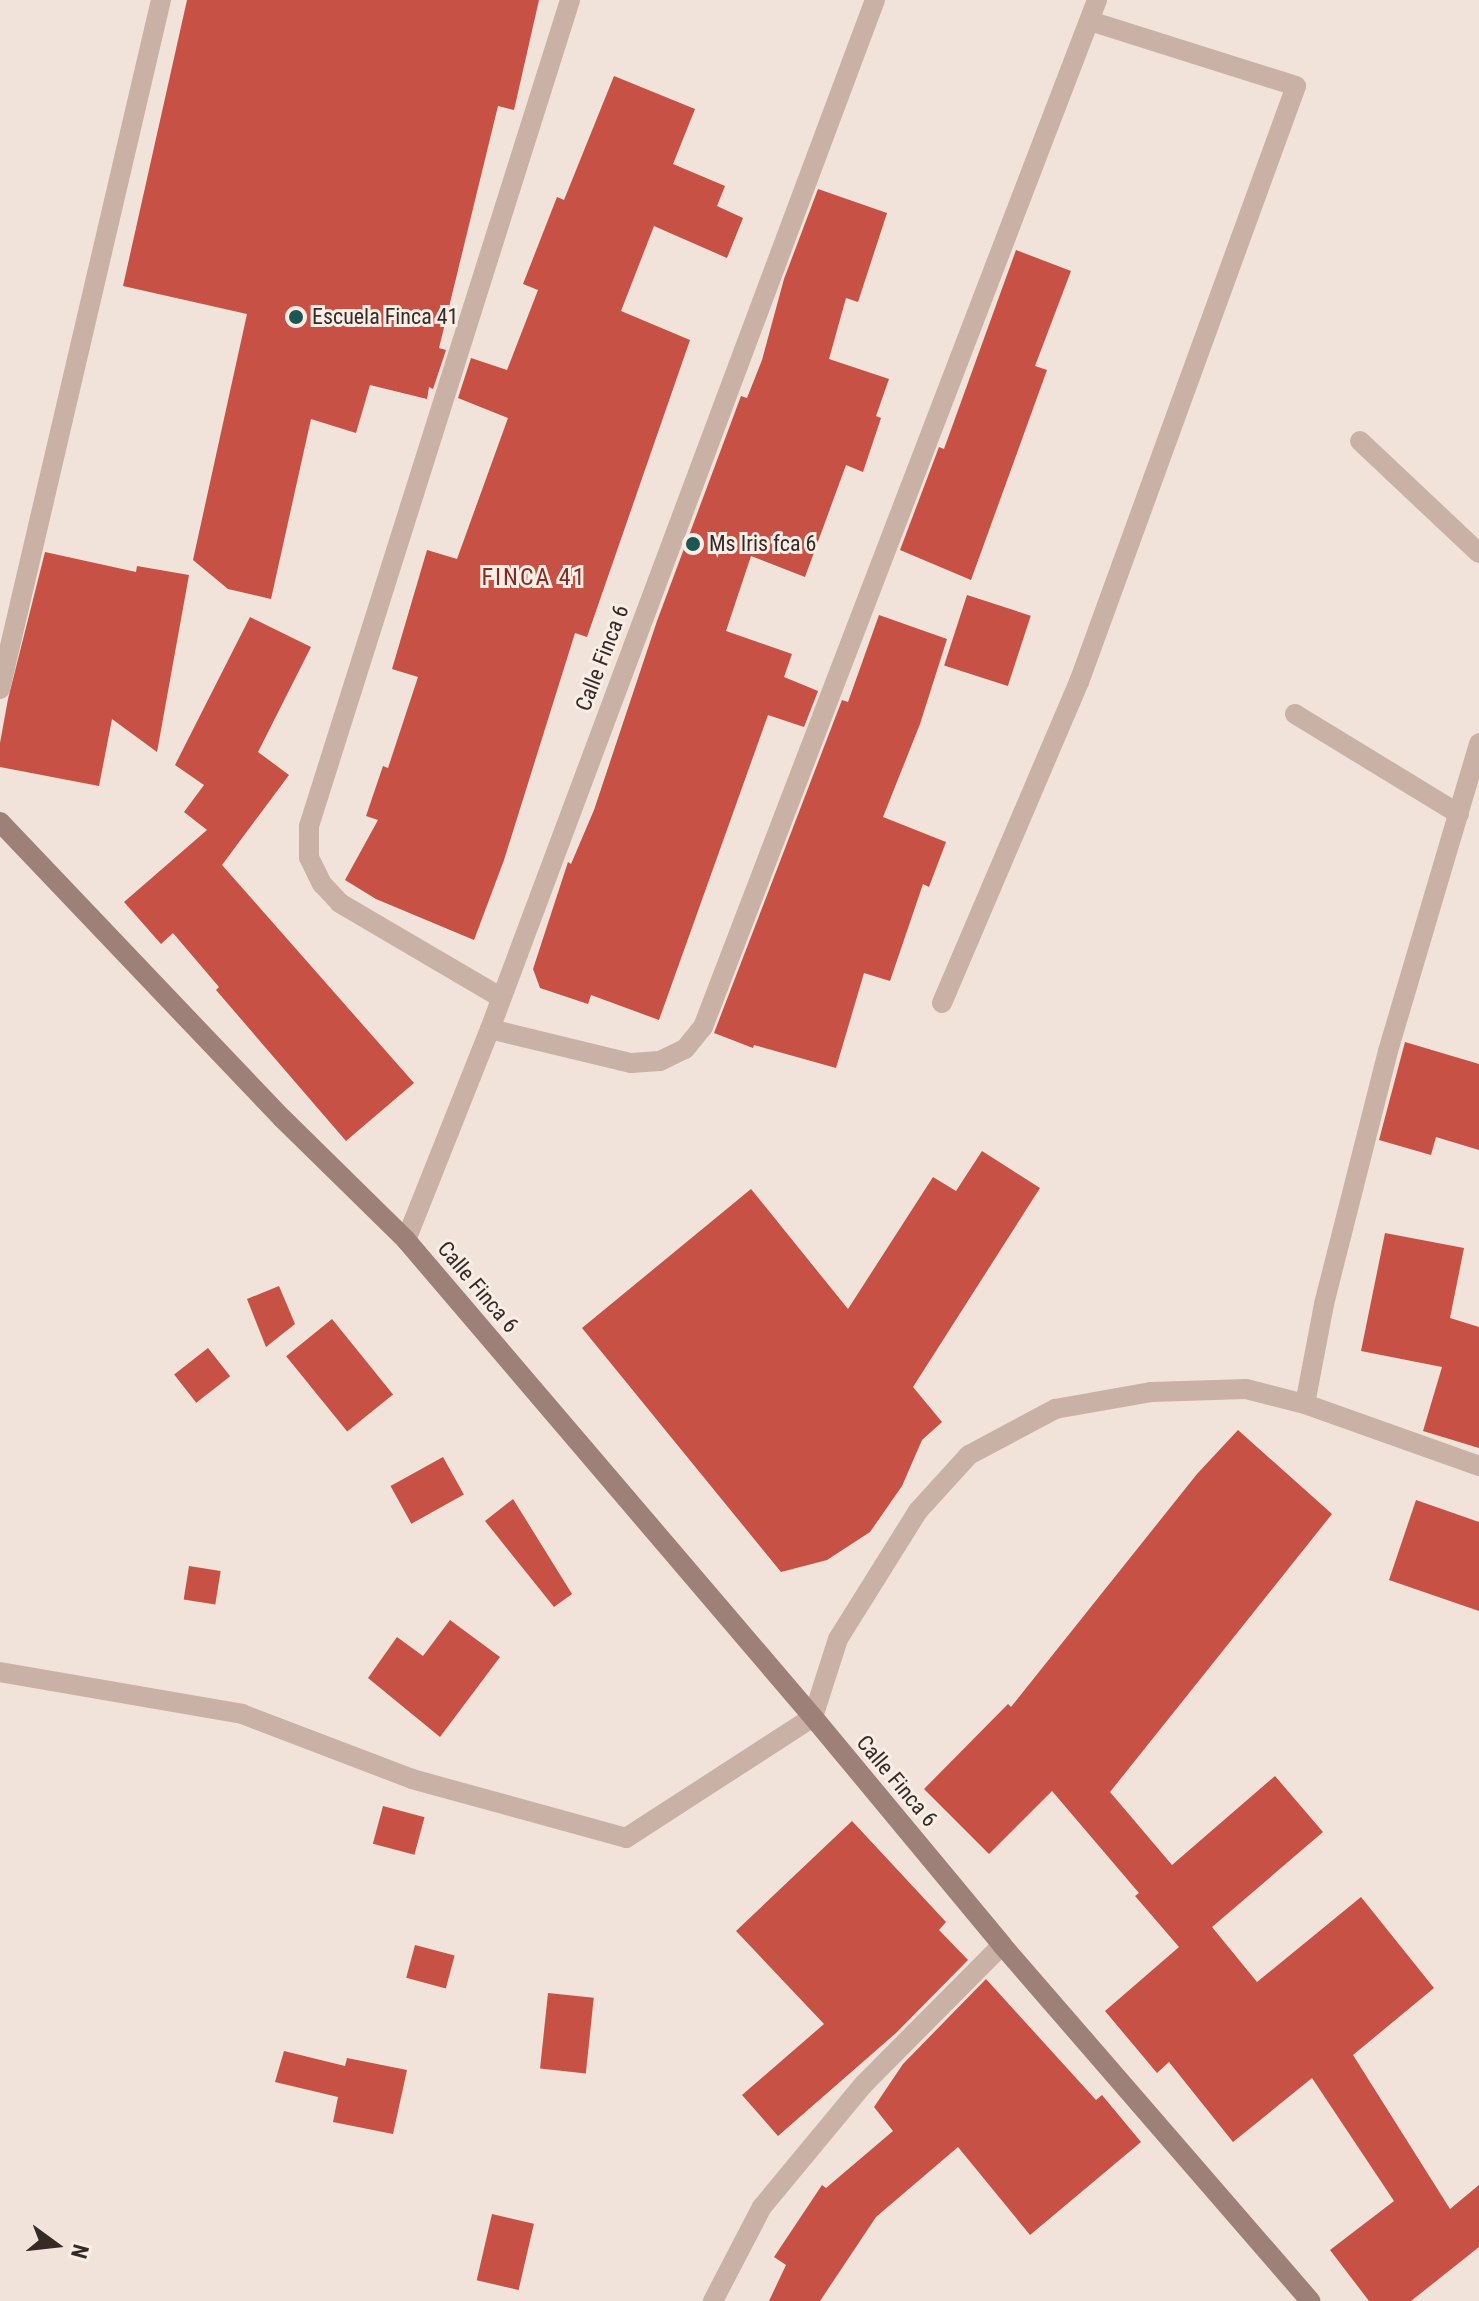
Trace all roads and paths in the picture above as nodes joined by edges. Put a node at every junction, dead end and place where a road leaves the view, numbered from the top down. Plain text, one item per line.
1 (161, 0) edge
2 (570, 0) edge
3 (875, 0) edge
4 (1097, 0) edge
5 (1090, 21) junction
6 (1360, 441) dead end
7 (1479, 553) edge
8 (0, 689) edge
9 (1295, 714) dead end
10 (1479, 743) edge
11 (1459, 814) junction
12 (0, 822) edge
13 (500, 997) junction
14 (942, 1003) dead end
15 (490, 1029) junction
16 (406, 1240) junction
17 (1305, 1404) junction
18 (1479, 1466) edge
19 (0, 1672) edge
20 (813, 1717) junction
21 (1002, 1945) junction
22 (713, 2301) edge
23 (1310, 2301) edge

1 - 8 street
2 - 13 street
3 - 13 street, Calle Finca 6
4 - 5 street
5 - 14 street
5 - 15 street
6 - 7 street
9 - 11 street
10 - 11 street
11 - 17 street
12 - 16 street
13 - 15 street, Calle Finca 6
15 - 16 street, Calle Finca 6
16 - 20 street, Calle Finca 6
17 - 18 street
17 - 20 street
19 - 20 street
20 - 21 street, Calle Finca 6
21 - 22 street
21 - 23 street, Calle Finca 6

